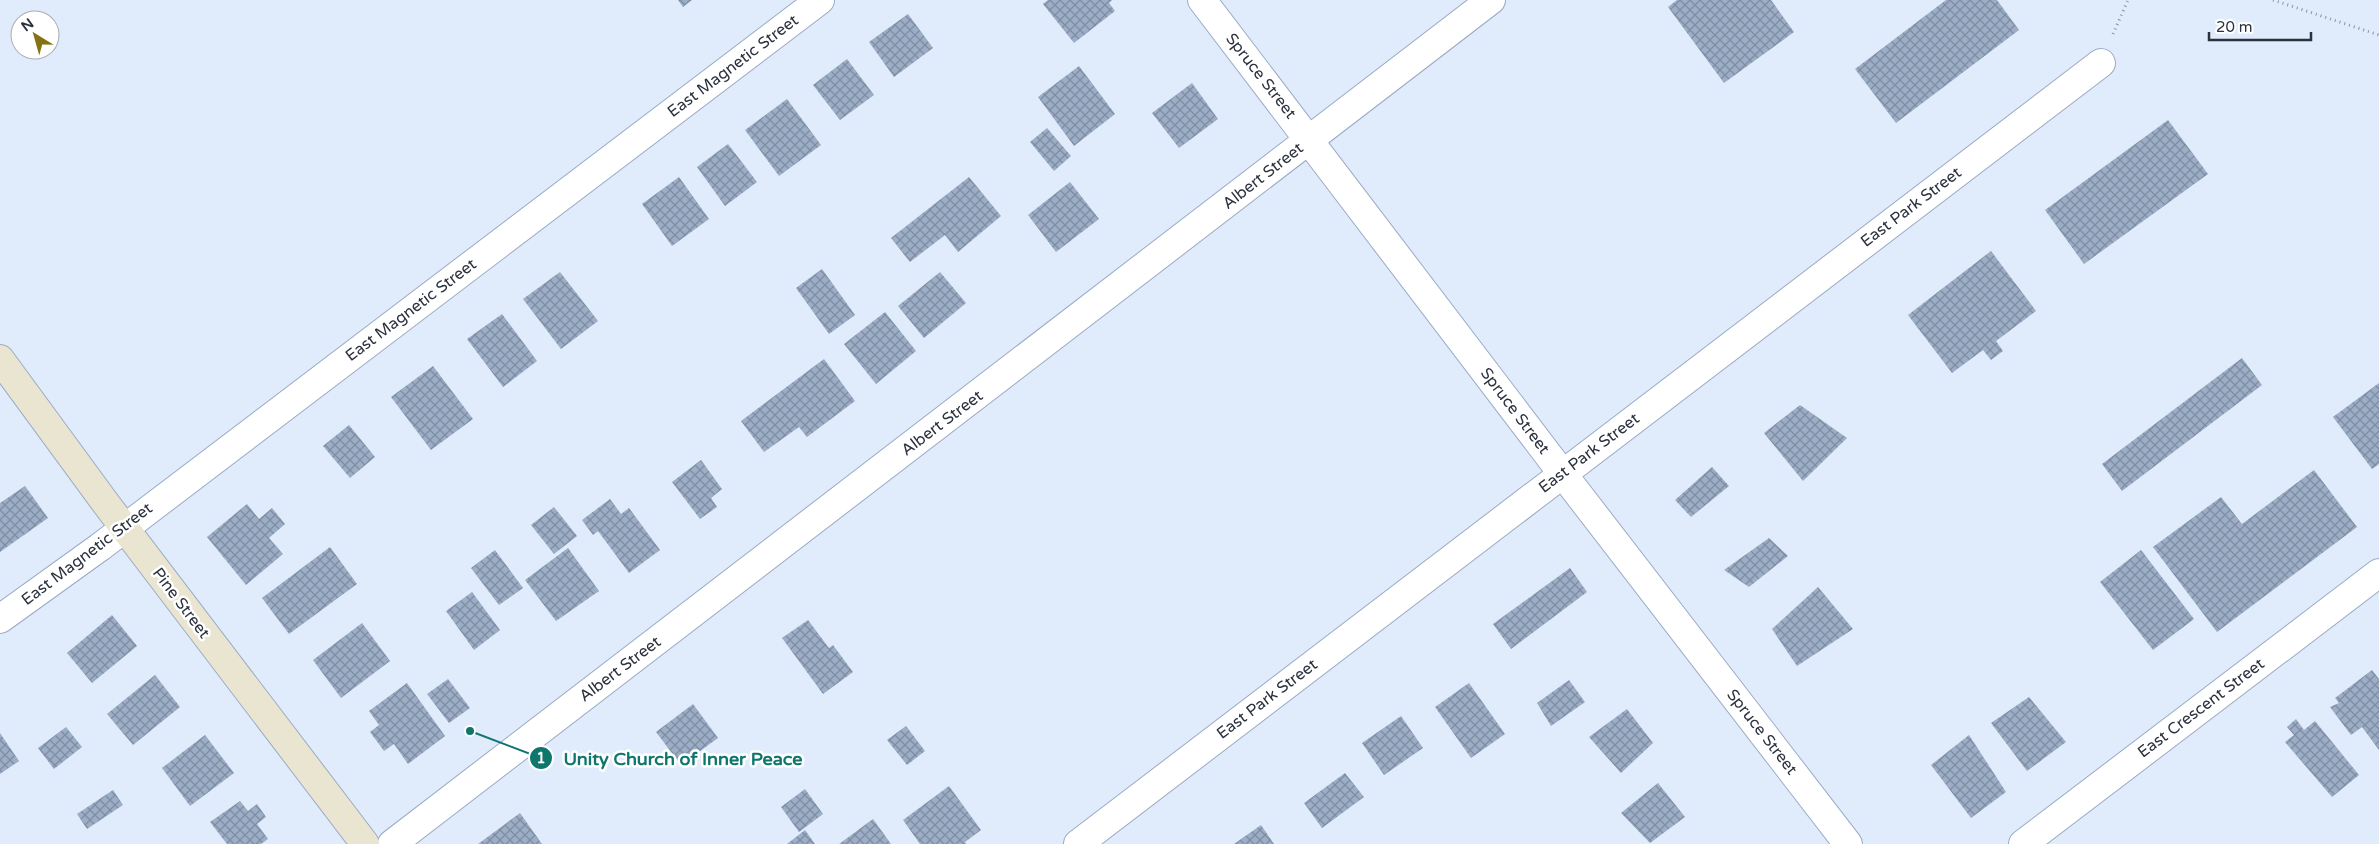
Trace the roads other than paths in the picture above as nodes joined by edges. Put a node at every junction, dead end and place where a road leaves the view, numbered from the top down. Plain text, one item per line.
1 (820, 0) edge
2 (1202, 0) edge
3 (1490, 0) edge
4 (2101, 63) road end
5 (1310, 140) junction
6 (0, 359) edge
7 (1562, 473) junction
8 (124, 528) junction
9 (2379, 573) edge
10 (0, 619) edge
11 (365, 844) edge
12 (392, 844) edge
13 (1078, 844) edge
14 (1848, 844) edge
15 (2022, 844) edge

1 - 8 street, East Magnetic Street
2 - 5 street, Spruce Street
3 - 5 street, Albert Street
4 - 7 street, East Park Street
5 - 7 street, Spruce Street
5 - 12 street, Albert Street
6 - 8 street, Pine Street
7 - 13 street, East Park Street
7 - 14 street, Spruce Street
8 - 10 street, East Magnetic Street
8 - 11 street, Pine Street
9 - 15 street, East Crescent Street

